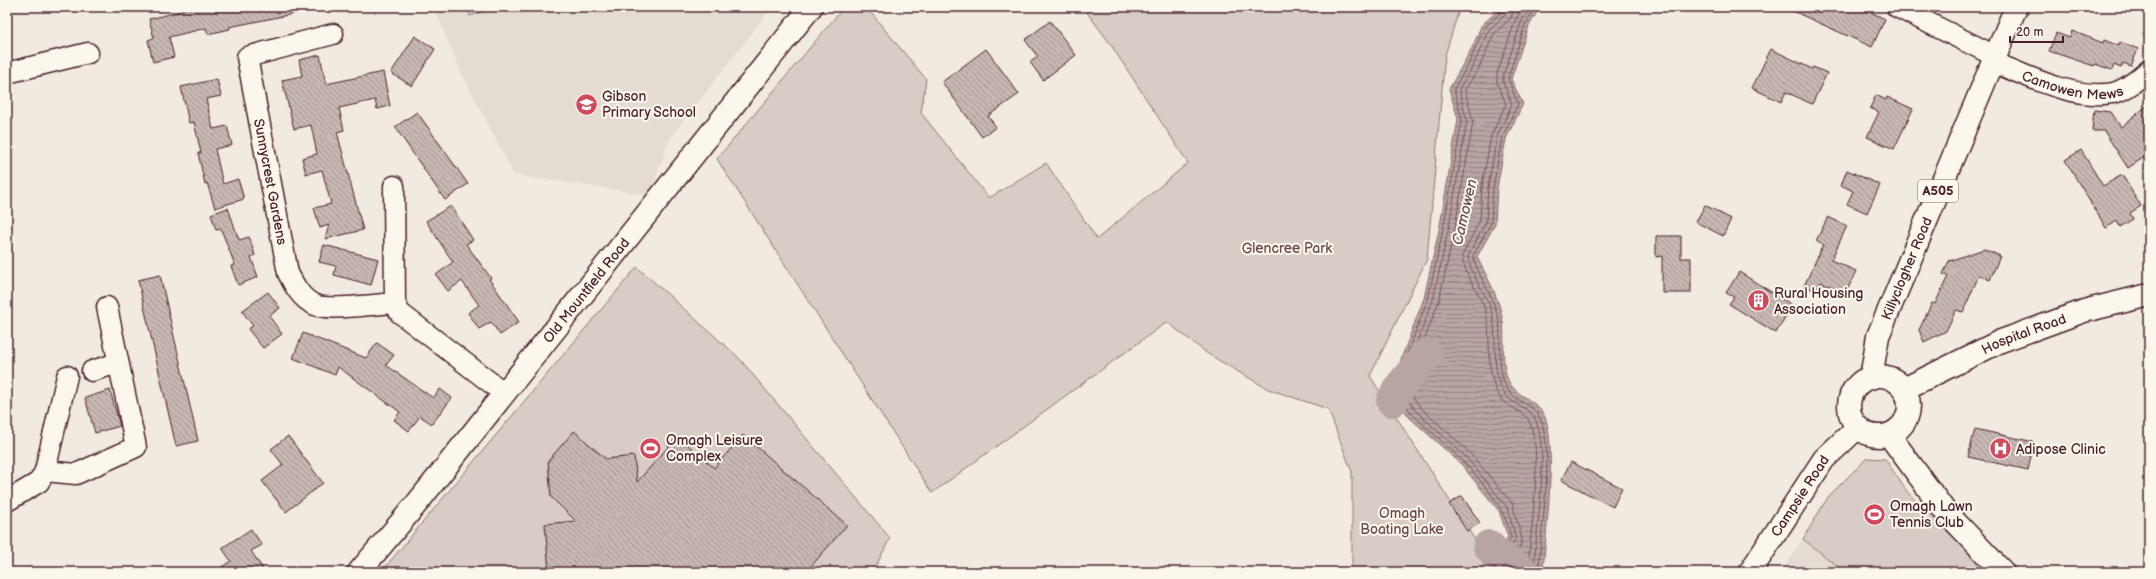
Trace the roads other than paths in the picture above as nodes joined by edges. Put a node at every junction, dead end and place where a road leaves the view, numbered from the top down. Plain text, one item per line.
1 (811, 7) edge
2 (1897, 7) edge
3 (2016, 7) edge
4 (333, 34) dead end
5 (88, 53) dead end
6 (1994, 59) junction
7 (2149, 70) edge
8 (7, 73) edge
9 (394, 186) dead end
10 (2149, 295) edge
11 (395, 303) junction
12 (107, 307) dead end
13 (118, 363) junction
14 (92, 371) dead end
15 (67, 376) dead end
16 (1870, 378) junction
17 (1904, 389) junction
18 (504, 393) junction
19 (1858, 427) junction
20 (1889, 435) junction
21 (45, 471) junction
22 (7, 501) edge
23 (360, 572) edge
24 (1750, 572) edge
25 (2003, 572) edge

1 - 18 main road, Old Mountfield Road
2 - 6 street, Camowen Mews
3 - 6 main road, Killyclogher Road / A505
4 - 11 street, Sunnycrest Gardens
5 - 8 street
6 - 7 street, Camowen Mews
6 - 16 main road, Killyclogher Road / A505
9 - 11 street
10 - 17 main road, Hospital Road
11 - 18 street
12 - 13 street
13 - 14 street
13 - 21 street
15 - 21 street
16 - 17 main road
16 - 19 main road
17 - 20 main road
18 - 23 main road, Old Mountfield Road
19 - 20 main road
19 - 24 main road, Campsie Road
20 - 25 main road
21 - 22 street

